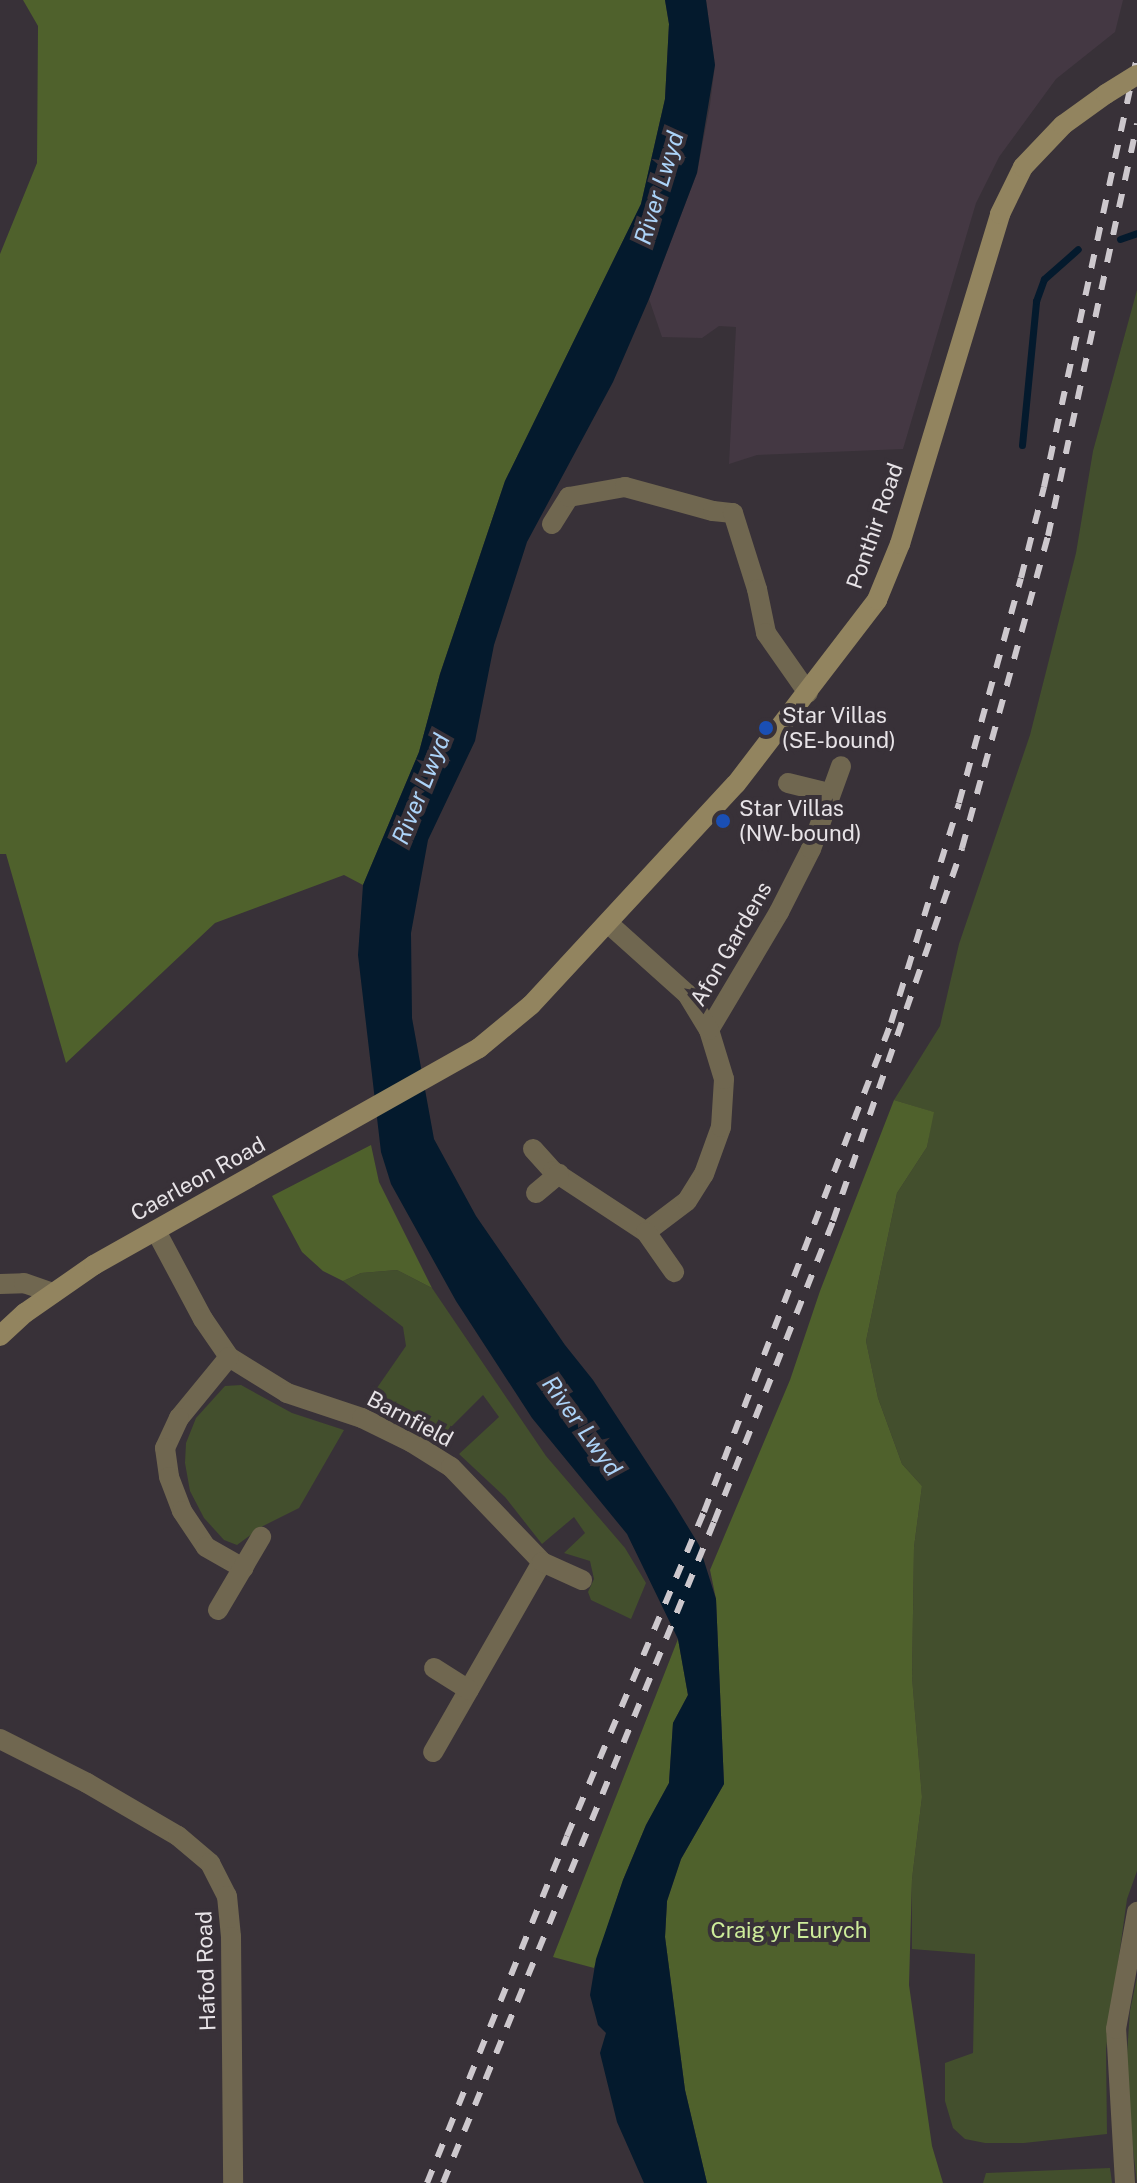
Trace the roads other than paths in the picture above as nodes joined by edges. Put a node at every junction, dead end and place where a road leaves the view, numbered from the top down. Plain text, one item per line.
1 (1137, 75) edge
2 (552, 524) dead end
3 (808, 693) junction
4 (841, 766) dead end
5 (788, 783) dead end
6 (829, 793) junction
7 (608, 923) junction
8 (709, 1030) junction
9 (428, 1076) joint
10 (533, 1149) dead end
11 (559, 1174) junction
12 (536, 1193) dead end
13 (156, 1231) junction
14 (646, 1232) junction
15 (674, 1272) dead end
16 (0, 1284) edge
17 (53, 1293) junction
18 (0, 1336) edge
19 (229, 1357) junction
20 (261, 1537) dead end
21 (542, 1562) junction
22 (243, 1568) junction
23 (582, 1580) dead end
24 (218, 1610) dead end
25 (434, 1668) dead end
26 (469, 1690) junction
27 (0, 1739) edge
28 (433, 1752) dead end
29 (1137, 1912) edge
30 (233, 2183) edge
31 (1125, 2183) edge

1 - 3 main road, Ponthir Road, bridge
2 - 3 street
3 - 7 main road, Ponthir Road
4 - 6 street, Afon Gardens
5 - 6 street
6 - 8 street, Afon Gardens
7 - 8 street, Afon Gardens
7 - 9 main road, Ponthir Road
8 - 14 street, Afon Gardens
9 - 13 main road, Caerleon Road
10 - 11 street
11 - 12 street
11 - 14 street
13 - 17 main road, Caerleon Road
13 - 19 street, Barnfield
14 - 15 street
16 - 17 street
17 - 18 main road, Caerleon Road
19 - 21 street, Barnfield
19 - 22 street
20 - 22 street
21 - 23 street, Barnfield
21 - 26 street
22 - 24 street
25 - 26 street
26 - 28 street
27 - 30 street, Hafod Road
29 - 31 street

